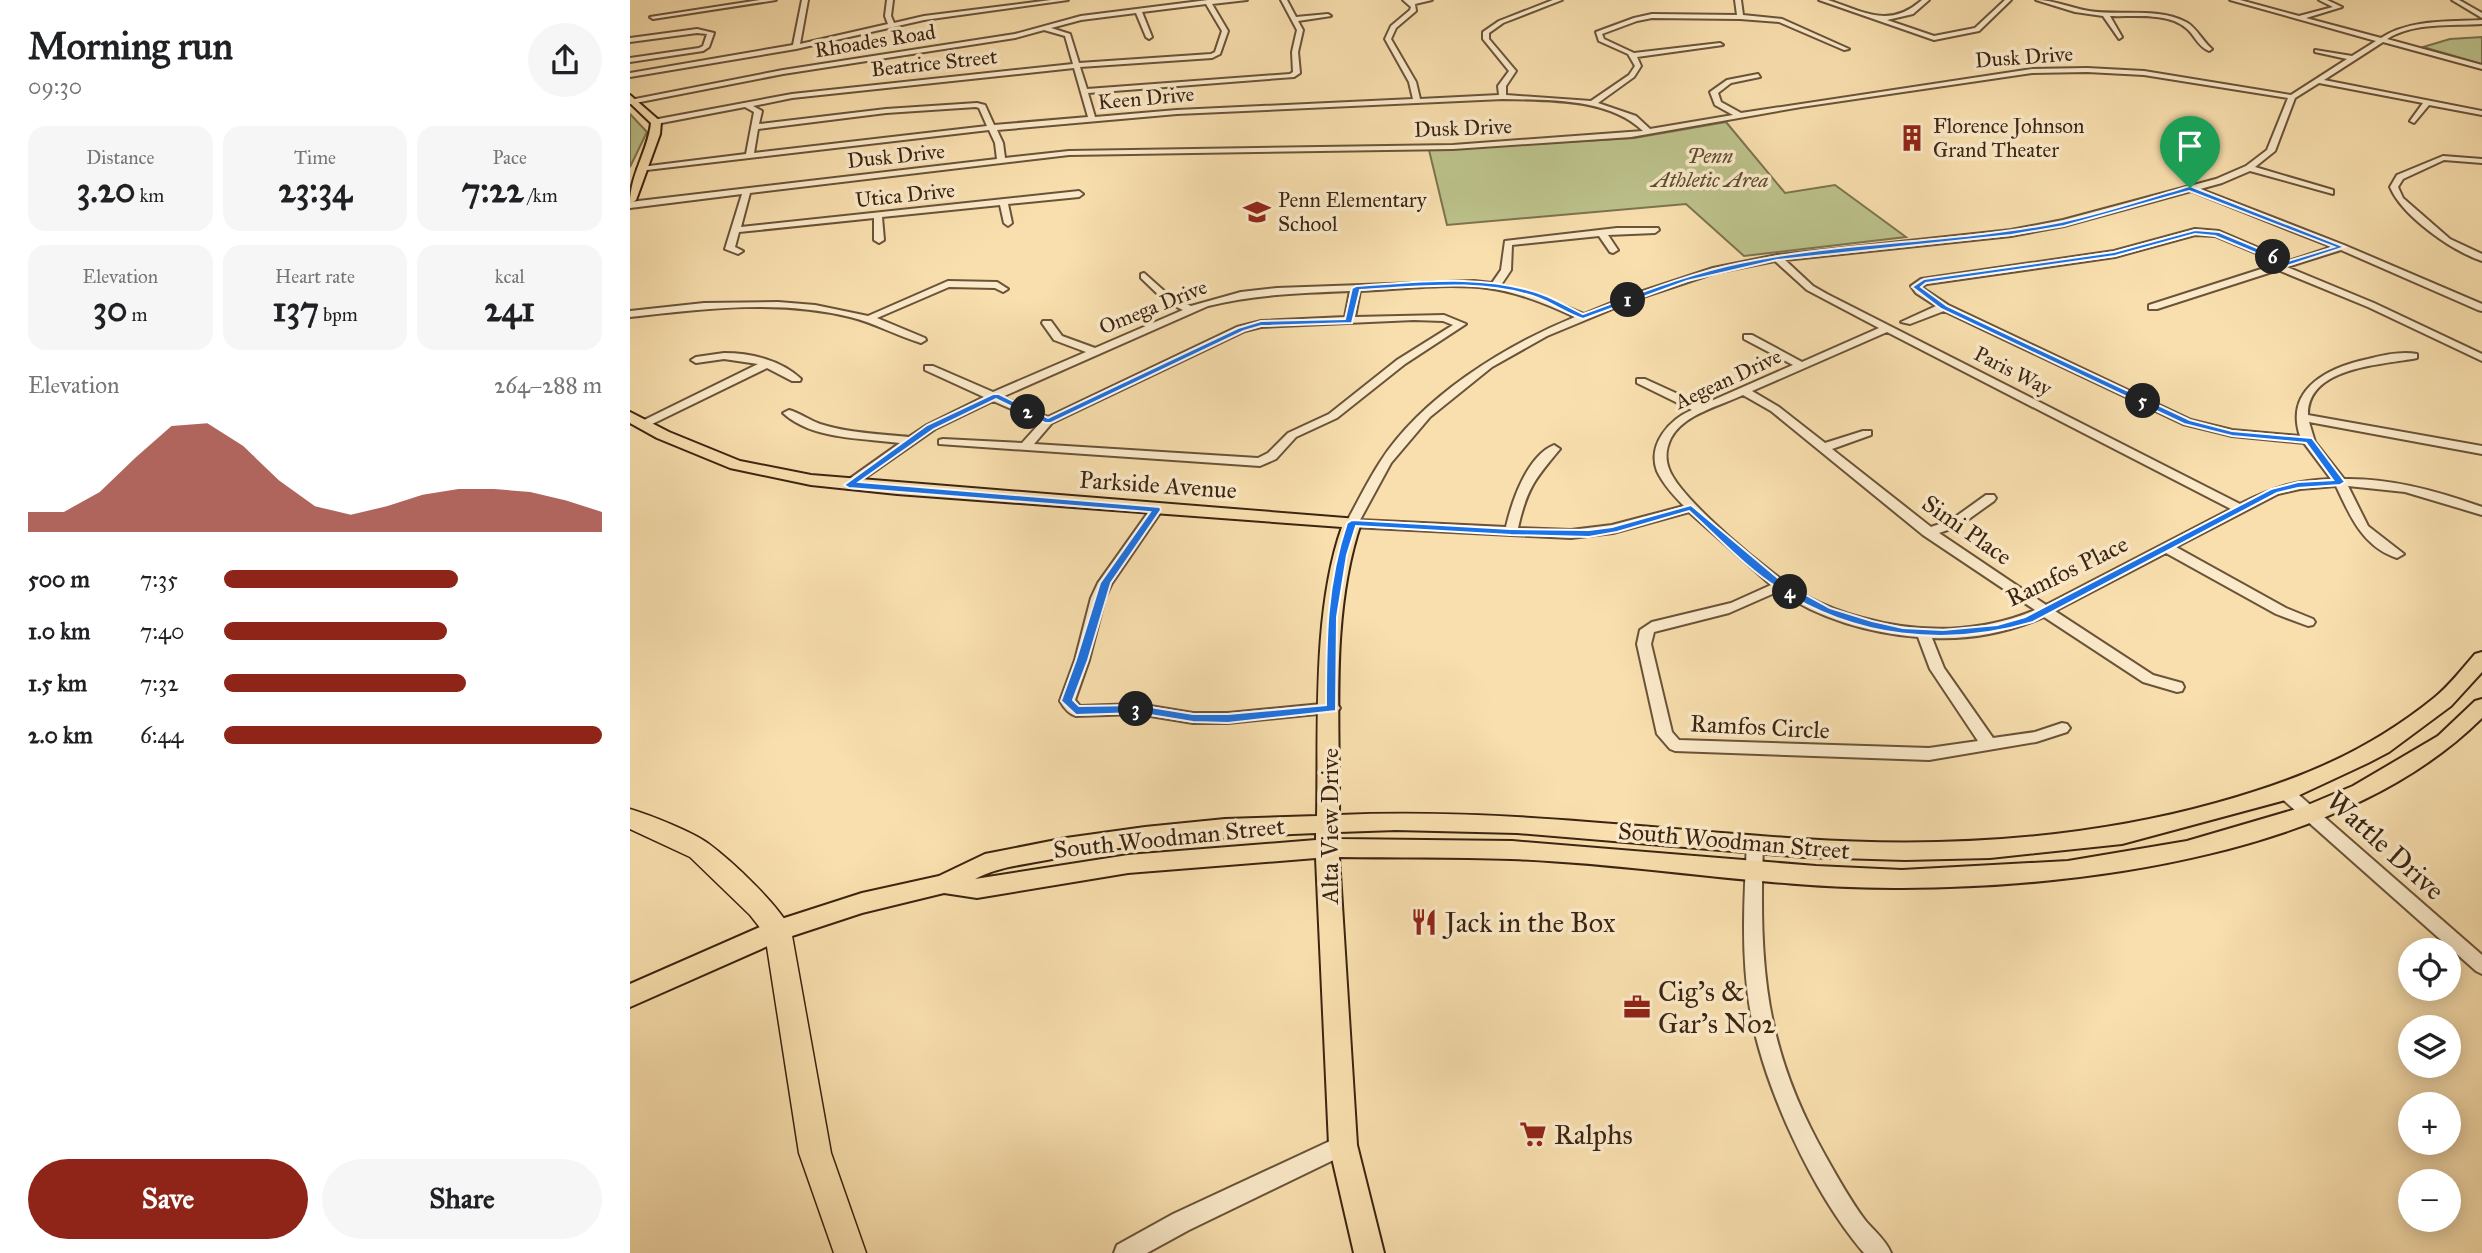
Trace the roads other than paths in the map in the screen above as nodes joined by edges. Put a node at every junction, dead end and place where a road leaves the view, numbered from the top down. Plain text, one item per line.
1 (773, 0) edge
2 (805, 0) edge
3 (890, 0) edge
4 (1065, 0) edge
5 (1244, 0) edge
6 (1284, 0) edge
7 (1429, 0) edge
8 (1559, 0) edge
9 (1738, 0) edge
10 (1822, 0) edge
11 (1926, 0) edge
12 (2008, 0) edge
13 (2039, 0) edge
14 (2233, 0) edge
15 (2322, 0) edge
16 (2455, 0) edge
17 (1408, 1) edge
18 (972, 2) dead end
19 (1208, 2) junction
20 (1138, 10) junction
21 (973, 11) junction
22 (2105, 15) junction
23 (1328, 16) dead end
24 (2482, 16) edge
25 (653, 17) dead end
26 (1740, 17) junction
27 (2298, 18) junction
28 (1296, 19) junction
29 (1879, 20) junction
30 (2482, 22) edge
31 (891, 25) junction
32 (1045, 28) junction
33 (1149, 37) dead end
34 (2119, 37) dead end
35 (630, 40) edge
36 (2383, 40) junction
37 (1720, 45) dead end
38 (796, 47) junction
39 (1846, 49) dead end
40 (2209, 49) dead end
41 (2317, 51) dead end
42 (1633, 55) junction
43 (661, 56) junction
44 (2351, 58) junction
45 (630, 60) edge
46 (1078, 65) junction
47 (987, 66) dead end
48 (2482, 67) edge
49 (661, 69) junction
50 (630, 75) edge
51 (987, 75) junction
52 (1758, 76) dead end
53 (2316, 80) junction
54 (1085, 91) junction
55 (1503, 97) junction
56 (2292, 97) junction
57 (632, 101) edge
58 (1417, 101) junction
59 (2427, 103) junction
60 (747, 105) junction
61 (1590, 105) junction
62 (2482, 113) edge
63 (1740, 116) junction
64 (1092, 120) junction
65 (2414, 121) dead end
66 (656, 122) junction
67 (756, 127) junction
68 (1569, 127) dead end
69 (991, 128) junction
70 (1649, 132) junction
71 (1576, 139) junction
72 (749, 157) junction
73 (1001, 161) junction
74 (2482, 161) edge
75 (2249, 168) junction
76 (641, 169) junction
77 (2190, 188) junction
78 (747, 190) junction
79 (2330, 192) dead end
80 (1079, 194) dead end
81 (630, 202) edge
82 (1004, 203) junction
83 (878, 216) junction
84 (1008, 223) dead end
85 (735, 230) junction
86 (1655, 230) dead end
87 (1602, 233) junction
88 (879, 240) dead end
89 (2341, 247) junction
90 (1613, 250) dead end
91 (738, 251) dead end
92 (1777, 258) junction
93 (2482, 258) edge
94 (2283, 265) junction
95 (1143, 276) dead end
96 (1496, 286) junction
97 (1356, 288) junction
98 (1003, 289) dead end
99 (1944, 307) junction
100 (2153, 307) dead end
101 (2482, 308) edge
102 (1191, 310) junction
103 (630, 314) edge
104 (872, 317) junction
105 (1583, 317) junction
106 (1349, 321) junction
107 (1906, 322) dead end
108 (1047, 323) dead end
109 (1886, 328) junction
110 (1748, 337) dead end
111 (921, 340) dead end
112 (1095, 352) junction
113 (2413, 356) dead end
114 (2482, 358) edge
115 (696, 360) dead end
116 (768, 363) junction
117 (1802, 366) junction
118 (929, 368) dead end
119 (796, 379) dead end
120 (1641, 381) dead end
121 (1743, 391) junction
122 (996, 396) junction
123 (1700, 409) junction
124 (789, 413) dead end
125 (2302, 417) junction
126 (636, 421) edge
127 (1048, 421) junction
128 (1867, 433) dead end
129 (2309, 440) junction
130 (910, 441) junction
131 (943, 442) dead end
132 (1025, 447) junction
133 (1822, 448) junction
134 (1554, 449) dead end
135 (2482, 450) edge
136 (2340, 482) junction
137 (849, 485) junction
138 (1990, 498) dead end
139 (1691, 508) junction
140 (2239, 508) junction
141 (1156, 510) junction
142 (2482, 511) edge
143 (1352, 523) junction
144 (1511, 532) junction
145 (1928, 532) junction
146 (2166, 547) junction
147 (2397, 554) dead end
148 (1780, 585) junction
149 (2045, 611) junction
150 (2308, 622) dead end
151 (1923, 633) junction
152 (2482, 659) edge
153 (2177, 687) dead end
154 (2482, 706) edge
155 (1332, 708) junction
156 (2062, 728) dead end
157 (1990, 746) junction
158 (2285, 792) junction
159 (2311, 813) junction
160 (630, 818) edge
161 (1327, 835) junction
162 (1755, 844) junction
163 (1754, 870) junction
164 (778, 930) junction
165 (2482, 966) edge
166 (630, 996) edge
167 (1343, 1144) junction
168 (850, 1253) edge
169 (1125, 1253) edge
170 (1368, 1253) edge
171 (1880, 1253) edge

1 - 25 street
2 - 38 street
3 - 31 street
4 - 21 street
5 - 19 street, Rhoades Road
6 - 28 street
7 - 17 street
8 - 55 street
9 - 26 street
10 - 29 street
11 - 29 street
12 - 29 street
13 - 22 street
14 - 27 street
15 - 27 street
16 - 24 street
17 - 58 street
18 - 21 street
19 - 20 street, Rhoades Road
19 - 46 street, Beatrice Street
20 - 32 street, Rhoades Road
20 - 33 street
21 - 31 street
22 - 34 street
22 - 40 street
23 - 28 street
26 - 39 street
26 - 42 street
27 - 36 street
28 - 54 street
30 - 36 street
31 - 38 street
32 - 46 street
32 - 57 street, Rhoades Road
35 - 43 street
36 - 44 street
36 - 48 street
37 - 42 street
38 - 49 street
41 - 44 street
42 - 61 street
43 - 45 street
43 - 49 street
44 - 53 street
46 - 51 street, Beatrice Street
46 - 54 street
47 - 51 street
49 - 50 street
51 - 60 street, Beatrice Street
52 - 63 street
53 - 56 street
53 - 59 street
54 - 64 street
55 - 58 street, Keen Drive
55 - 61 street, Keen Drive
56 - 63 street, Dusk Drive
56 - 75 street, Alta View Drive
57 - 66 main road
58 - 64 street, Keen Drive
59 - 62 street
59 - 65 street
60 - 66 street, Beatrice Street
60 - 67 street
61 - 70 street, Keen Drive
63 - 70 street, Dusk Drive
64 - 69 street, Keen Drive
66 - 76 main road
67 - 69 street
67 - 72 street
68 - 71 street
69 - 72 street, Keen Drive
69 - 73 street
70 - 71 street, Dusk Drive
71 - 73 street, Dusk Drive
72 - 76 street, Keen Drive
73 - 78 street, Dusk Drive
74 - 93 street
75 - 77 street, Alta View Drive
75 - 79 street
76 - 81 main road
77 - 89 street
77 - 92 street, Alta View Drive
78 - 81 street, Dusk Drive
78 - 85 street
80 - 82 street, Utica Drive
82 - 83 street, Utica Drive
82 - 84 street
83 - 85 street, Utica Drive
83 - 88 street
85 - 91 street
86 - 87 street
87 - 90 street
87 - 96 street
89 - 94 street
89 - 101 street
92 - 105 street, Alta View Drive
92 - 109 street, Paris Way
94 - 99 street
94 - 100 street
94 - 114 street
95 - 102 street
96 - 97 street, Omega Drive
96 - 105 street, Omega Drive
97 - 102 street, Omega Drive
97 - 106 street
98 - 104 street
99 - 107 street
99 - 129 street
102 - 112 street, Omega Drive
103 - 104 street
104 - 111 street
105 - 143 street, Alta View Drive
106 - 127 street
106 - 132 street
108 - 112 street
109 - 117 street, Aegean Drive
109 - 140 street, Paris Way
110 - 117 street
112 - 122 street, Omega Drive
113 - 125 street
115 - 116 street
116 - 119 street
116 - 126 street
117 - 121 street, Aegean Drive
118 - 122 street
120 - 123 street
121 - 123 street, Aegean Drive
121 - 133 street, Simi Place
122 - 127 street
122 - 130 street, Omega Drive
123 - 139 street, Aegean Drive
124 - 130 street
125 - 129 street
125 - 135 street
126 - 137 main road, Parkside Avenue
127 - 132 street
128 - 133 street
129 - 136 street
130 - 137 street, Omega Drive
131 - 132 street
133 - 145 street, Simi Place
134 - 144 street
136 - 140 street, Ramfos Place
136 - 142 street, Ramfos Place
136 - 147 street
137 - 141 main road, Parkside Avenue
138 - 145 street
139 - 144 street, Parkside Avenue
139 - 148 street, Ramfos Place
140 - 146 street, Ramfos Place
141 - 143 main road, Parkside Avenue
141 - 155 street
143 - 144 street, Parkside Avenue
143 - 155 main road, Alta View Drive
145 - 149 street, Simi Place
146 - 149 street, Ramfos Place
146 - 150 street
148 - 151 street, Ramfos Place
148 - 157 street, Ramfos Circle
149 - 151 street, Ramfos Place
149 - 153 street, Simi Place
151 - 157 street
152 - 158 main road, South Woodman Street
154 - 159 main road, South Woodman Street
155 - 161 main road, Alta View Drive
156 - 157 street, Ramfos Circle
158 - 159 street, Wattle Drive
158 - 162 main road, South Woodman Street
159 - 163 main road, South Woodman Street
159 - 165 street, Wattle Drive
160 - 164 highway
161 - 162 main road, South Woodman Street
161 - 163 main road, South Woodman Street
161 - 164 main road, South Woodman Street
161 - 167 main road, Alta View Drive
162 - 163 street
163 - 171 street
164 - 166 main road, South Woodman Street
164 - 168 highway
167 - 169 street
167 - 170 main road, Alta View Drive

